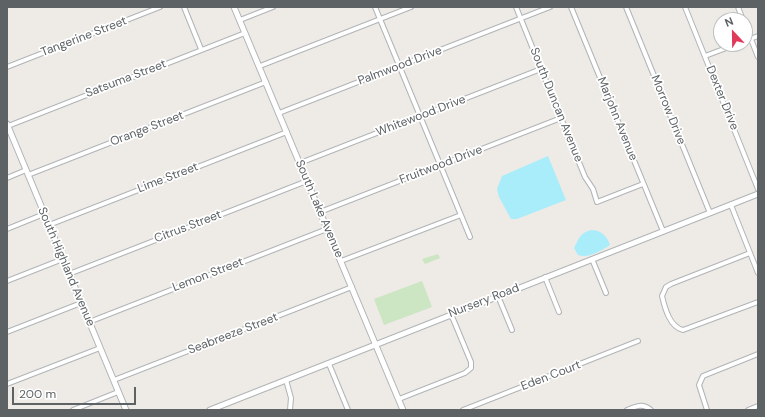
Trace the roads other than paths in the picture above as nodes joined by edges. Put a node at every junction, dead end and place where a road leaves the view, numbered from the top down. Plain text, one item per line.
1 (160, 7) edge
2 (184, 7) edge
3 (234, 7) edge
4 (273, 7) edge
5 (375, 7) edge
6 (411, 7) edge
7 (516, 7) edge
8 (550, 7) edge
9 (571, 7) edge
10 (626, 7) edge
11 (685, 7) edge
12 (521, 18) junction
13 (380, 19) junction
14 (240, 20) junction
15 (245, 33) junction
16 (753, 43) edge
17 (201, 50) junction
18 (716, 52) edge
19 (705, 56) junction
20 (758, 56) edge
21 (260, 66) junction
22 (400, 66) junction
23 (7, 67) edge
24 (541, 69) junction
25 (266, 82) junction
26 (279, 113) junction
27 (420, 116) junction
28 (561, 118) junction
29 (7, 125) edge
30 (287, 132) junction
31 (300, 164) junction
32 (441, 165) junction
33 (27, 173) junction
34 (7, 178) edge
35 (307, 181) junction
36 (643, 184) junction
37 (758, 189) edge
38 (758, 194) edge
39 (731, 205) junction
40 (320, 212) junction
41 (710, 213) junction
42 (44, 214) junction
43 (461, 215) junction
44 (48, 225) junction
45 (7, 229) edge
46 (327, 229) junction
47 (663, 231) junction
48 (470, 237) dead end
49 (750, 253) junction
50 (63, 259) junction
51 (592, 259) junction
52 (341, 262) junction
53 (758, 273) edge
54 (69, 274) junction
55 (545, 278) junction
56 (7, 281) edge
57 (352, 287) junction
58 (606, 293) dead end
59 (498, 296) junction
60 (758, 302) edge
61 (81, 303) junction
62 (559, 312) dead end
63 (451, 314) junction
64 (89, 322) junction
65 (512, 330) dead end
66 (7, 332) edge
67 (638, 341) dead end
68 (376, 344) junction
69 (100, 348) junction
70 (758, 354) edge
71 (329, 364) junction
72 (114, 380) junction
73 (286, 380) junction
74 (7, 384) edge
75 (118, 392) junction
76 (399, 399) junction
77 (758, 406) edge
78 (73, 410) edge
79 (126, 410) edge
80 (210, 410) edge
81 (290, 410) edge
82 (348, 410) edge
83 (403, 410) edge
84 (463, 410) edge
85 (627, 410) edge
86 (651, 410) edge
87 (708, 410) edge
88 (748, 410) edge

1 - 23 street, Tangerine Street
2 - 17 street
3 - 14 street, South Lake Avenue
4 - 14 street
5 - 13 street
6 - 13 street
7 - 12 street, South Duncan Avenue
8 - 12 street, Palmwood Drive
9 - 36 street, Marjohn Avenue
10 - 41 street, Morrow Drive
11 - 19 street, Dexter Drive
12 - 22 street, Palmwood Drive
12 - 24 street, South Duncan Avenue
13 - 21 street
13 - 22 street
14 - 15 street, South Lake Avenue
15 - 17 street, Satsuma Street
15 - 21 street, South Lake Avenue
16 - 20 street
17 - 29 street, Satsuma Street
18 - 19 street
19 - 37 street, Dexter Drive
21 - 25 street, South Lake Avenue
22 - 26 street, Palmwood Drive
22 - 27 street
24 - 27 street, Whitewood Drive
24 - 28 street, South Duncan Avenue
25 - 26 street, South Lake Avenue
25 - 33 street, Orange Street
26 - 30 street, South Lake Avenue
27 - 31 street, Whitewood Drive
27 - 32 street
28 - 32 street, Fruitwood Drive
28 - 36 street, South Duncan Avenue
29 - 33 street, South Highland Avenue
30 - 31 street, South Lake Avenue
30 - 44 street, Lime Street
31 - 35 street, South Lake Avenue
32 - 40 street, Fruitwood Drive
32 - 43 street
33 - 34 street, Orange Street
33 - 42 street, South Highland Avenue
35 - 40 street, South Lake Avenue
35 - 54 street, Citrus Street
36 - 47 street, Marjohn Avenue
38 - 39 street, Nursery Road
39 - 41 street, Nursery Road
39 - 49 street
40 - 46 street, South Lake Avenue
41 - 47 street, Nursery Road
42 - 44 street, South Highland Avenue
42 - 45 street
43 - 48 street
43 - 52 street
44 - 50 street, South Highland Avenue
46 - 52 street, South Lake Avenue
46 - 64 street, Lemon Street
47 - 51 street, Nursery Road
49 - 53 street
49 - 60 street
50 - 54 street, South Highland Avenue
50 - 56 street
51 - 55 street, Nursery Road
51 - 58 street
52 - 57 street, South Lake Avenue
54 - 61 street, South Highland Avenue
55 - 59 street, Nursery Road
55 - 62 street
57 - 68 street, South Lake Avenue
57 - 72 street, Seabreeze Street
59 - 63 street, Nursery Road
59 - 65 street
61 - 64 street, South Highland Avenue
61 - 66 street
63 - 68 street, Nursery Road
63 - 76 street
64 - 69 street, South Highland Avenue
67 - 84 street, Eden Court
68 - 71 street, Nursery Road
68 - 76 street, South Lake Avenue
69 - 72 street, South Highland Avenue
69 - 74 street
70 - 87 street
71 - 73 street, Nursery Road
71 - 82 street
72 - 75 street, South Highland Avenue
73 - 80 street, Nursery Road
73 - 81 street
75 - 78 street
75 - 79 street, South Highland Avenue
76 - 83 street, South Lake Avenue
77 - 88 street
85 - 86 street

